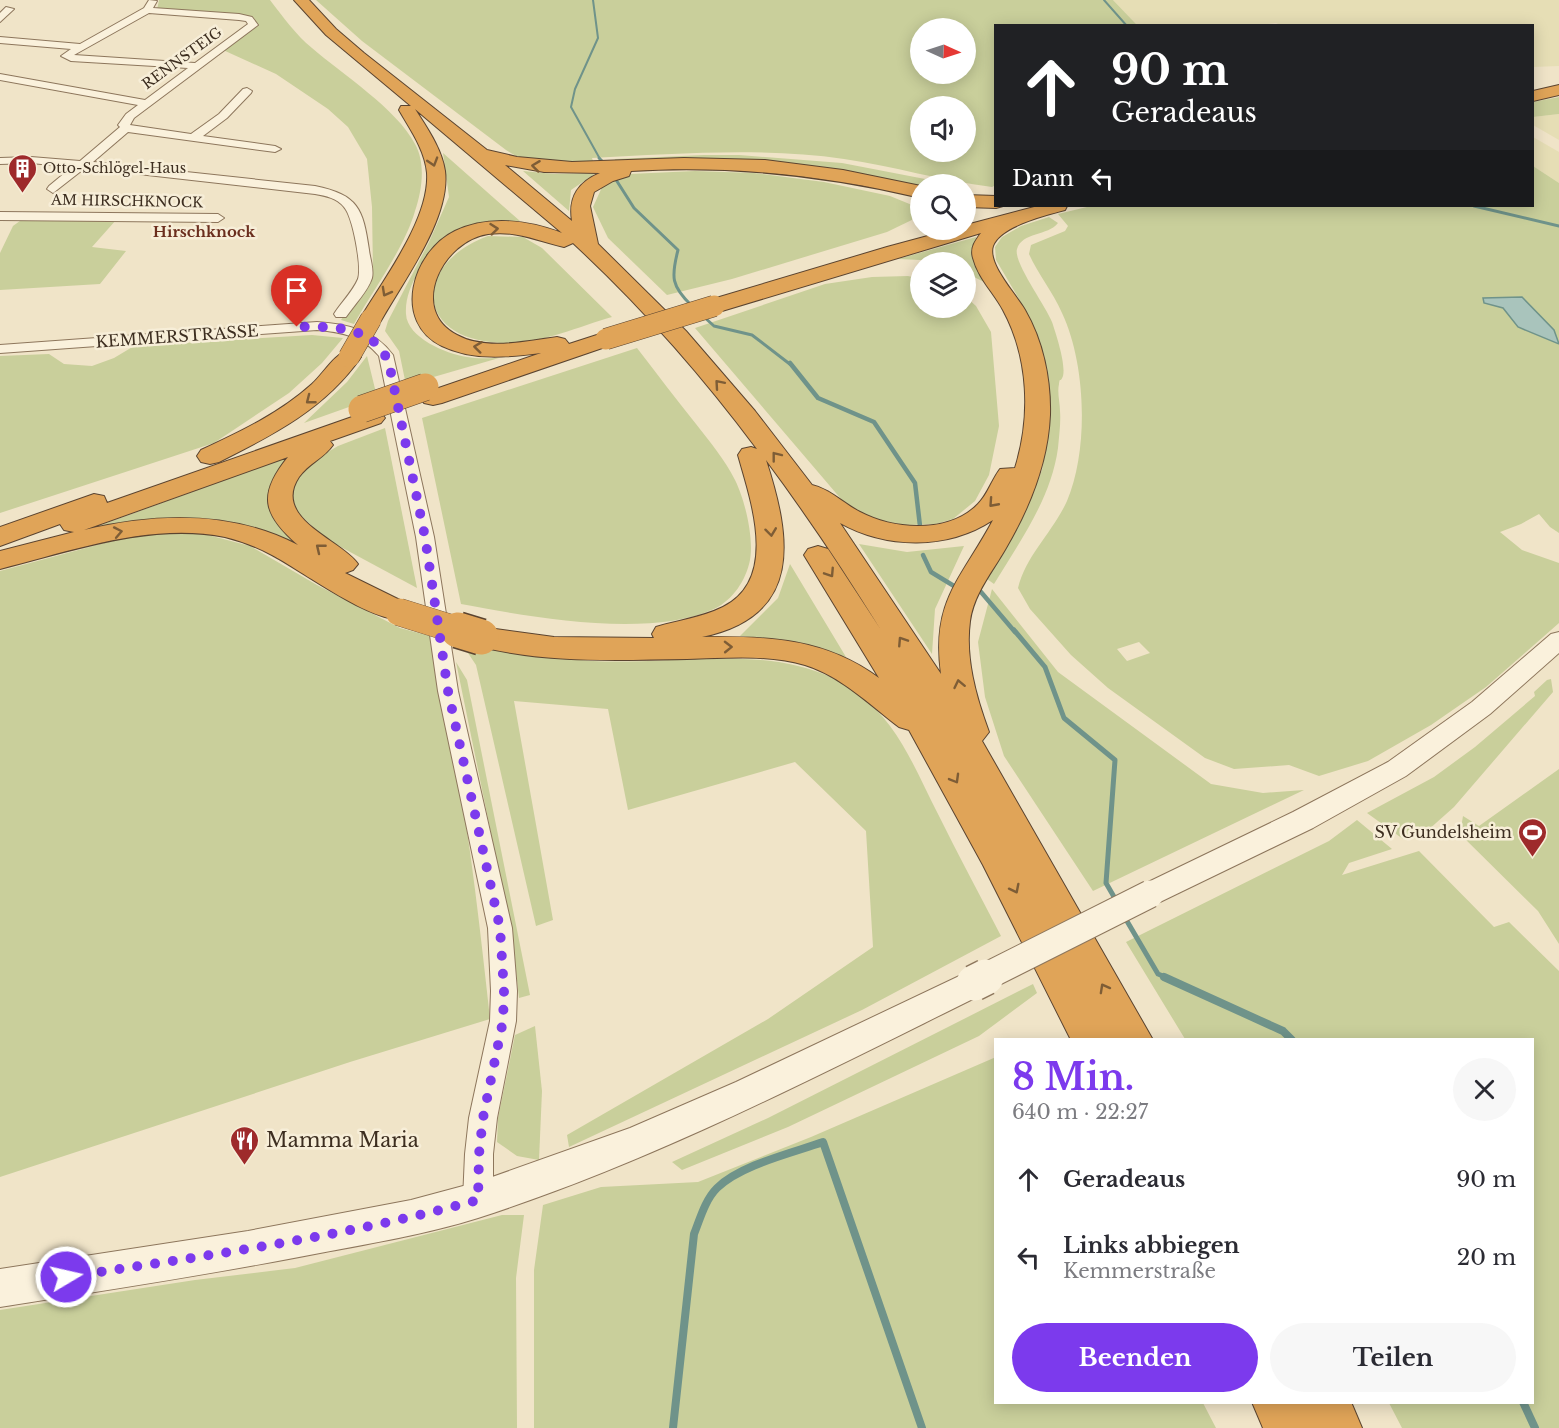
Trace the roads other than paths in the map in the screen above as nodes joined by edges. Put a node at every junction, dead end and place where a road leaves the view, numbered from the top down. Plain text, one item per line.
1 (153, 0) edge
2 (286, 0) edge
3 (301, 0) edge
4 (9, 9) dead end
5 (147, 10) junction
6 (0, 19) edge
7 (0, 40) edge
8 (81, 47) junction
9 (196, 66) junction
10 (0, 77) edge
11 (1559, 83) edge
12 (1534, 89) edge
13 (1559, 90) edge
14 (247, 91) dead end
15 (1534, 96) edge
16 (146, 104) junction
17 (407, 110) junction
18 (126, 128) junction
19 (194, 137) junction
20 (275, 149) dead end
21 (477, 150) junction
22 (0, 161) edge
23 (80, 164) junction
24 (610, 171) junction
25 (53, 189) dead end
26 (910, 190) edge
27 (910, 198) edge
28 (976, 203) edge
29 (994, 205) edge
30 (1044, 207) edge
31 (1016, 209) edge
32 (0, 216) edge
33 (218, 218) dead end
34 (976, 219) edge
35 (910, 234) edge
36 (564, 241) junction
37 (588, 245) junction
38 (910, 266) edge
39 (834, 269) junction
40 (976, 287) edge
41 (709, 302) junction
42 (341, 314) dead end
43 (602, 335) junction
44 (557, 344) junction
45 (0, 350) edge
46 (429, 392) junction
47 (364, 417) junction
48 (752, 455) junction
49 (179, 472) junction
50 (796, 483) junction
51 (0, 537) edge
52 (0, 550) edge
53 (0, 560) edge
54 (403, 605) junction
55 (480, 629) junction
56 (1559, 640) edge
57 (926, 728) junction
58 (997, 799) junction
59 (1092, 1038) edge
60 (1131, 1038) edge
61 (478, 1200) junction
62 (0, 1288) edge
63 (1278, 1404) edge
64 (1324, 1404) edge
65 (1290, 1428) edge
66 (1336, 1428) edge

1 - 5 street
2 - 17 highway
3 - 21 highway
4 - 6 street
5 - 8 street
5 - 9 street, RENNSTEIG
7 - 8 street
8 - 9 street
9 - 16 street, RENNSTEIG
10 - 16 street
11 - 12 highway
13 - 15 highway
14 - 19 street
16 - 18 street, RENNSTEIG
17 - 36 highway
17 -> 49 highway, bridge
18 - 19 street
18 - 23 street, RENNSTEIG
19 - 20 street
24 -> 21 highway
21 - 37 highway
22 - 23 street
23 - 25 street, RENNSTEIG
23 - 42 street
24 - 26 highway
24 - 27 highway
24 - 37 highway
28 - 29 highway
30 - 31 highway
31 - 34 highway
31 - 39 highway
58 -> 31 highway
32 - 33 street, AM HIRSCHKNOCK
35 - 41 highway
44 -> 36 highway
36 - 48 highway
50 -> 37 highway
38 - 39 highway
39 - 41 highway
40 -> 50 highway
41 - 43 highway, bridge
43 - 44 highway
43 - 46 highway
44 - 46 highway
45 - 61 street, KEMMERSTRASSE
46 - 47 highway
47 - 49 highway
47 - 52 highway
54 -> 47 highway
48 -> 55 highway
48 -> 57 highway
49 - 51 highway
58 -> 50 highway
53 -> 54 highway
54 - 55 highway, bridge
55 -> 57 highway
56 - 61 street, bridge
57 -> 59 highway
60 -> 58 highway
61 - 62 street
63 - 65 highway
64 - 66 highway

